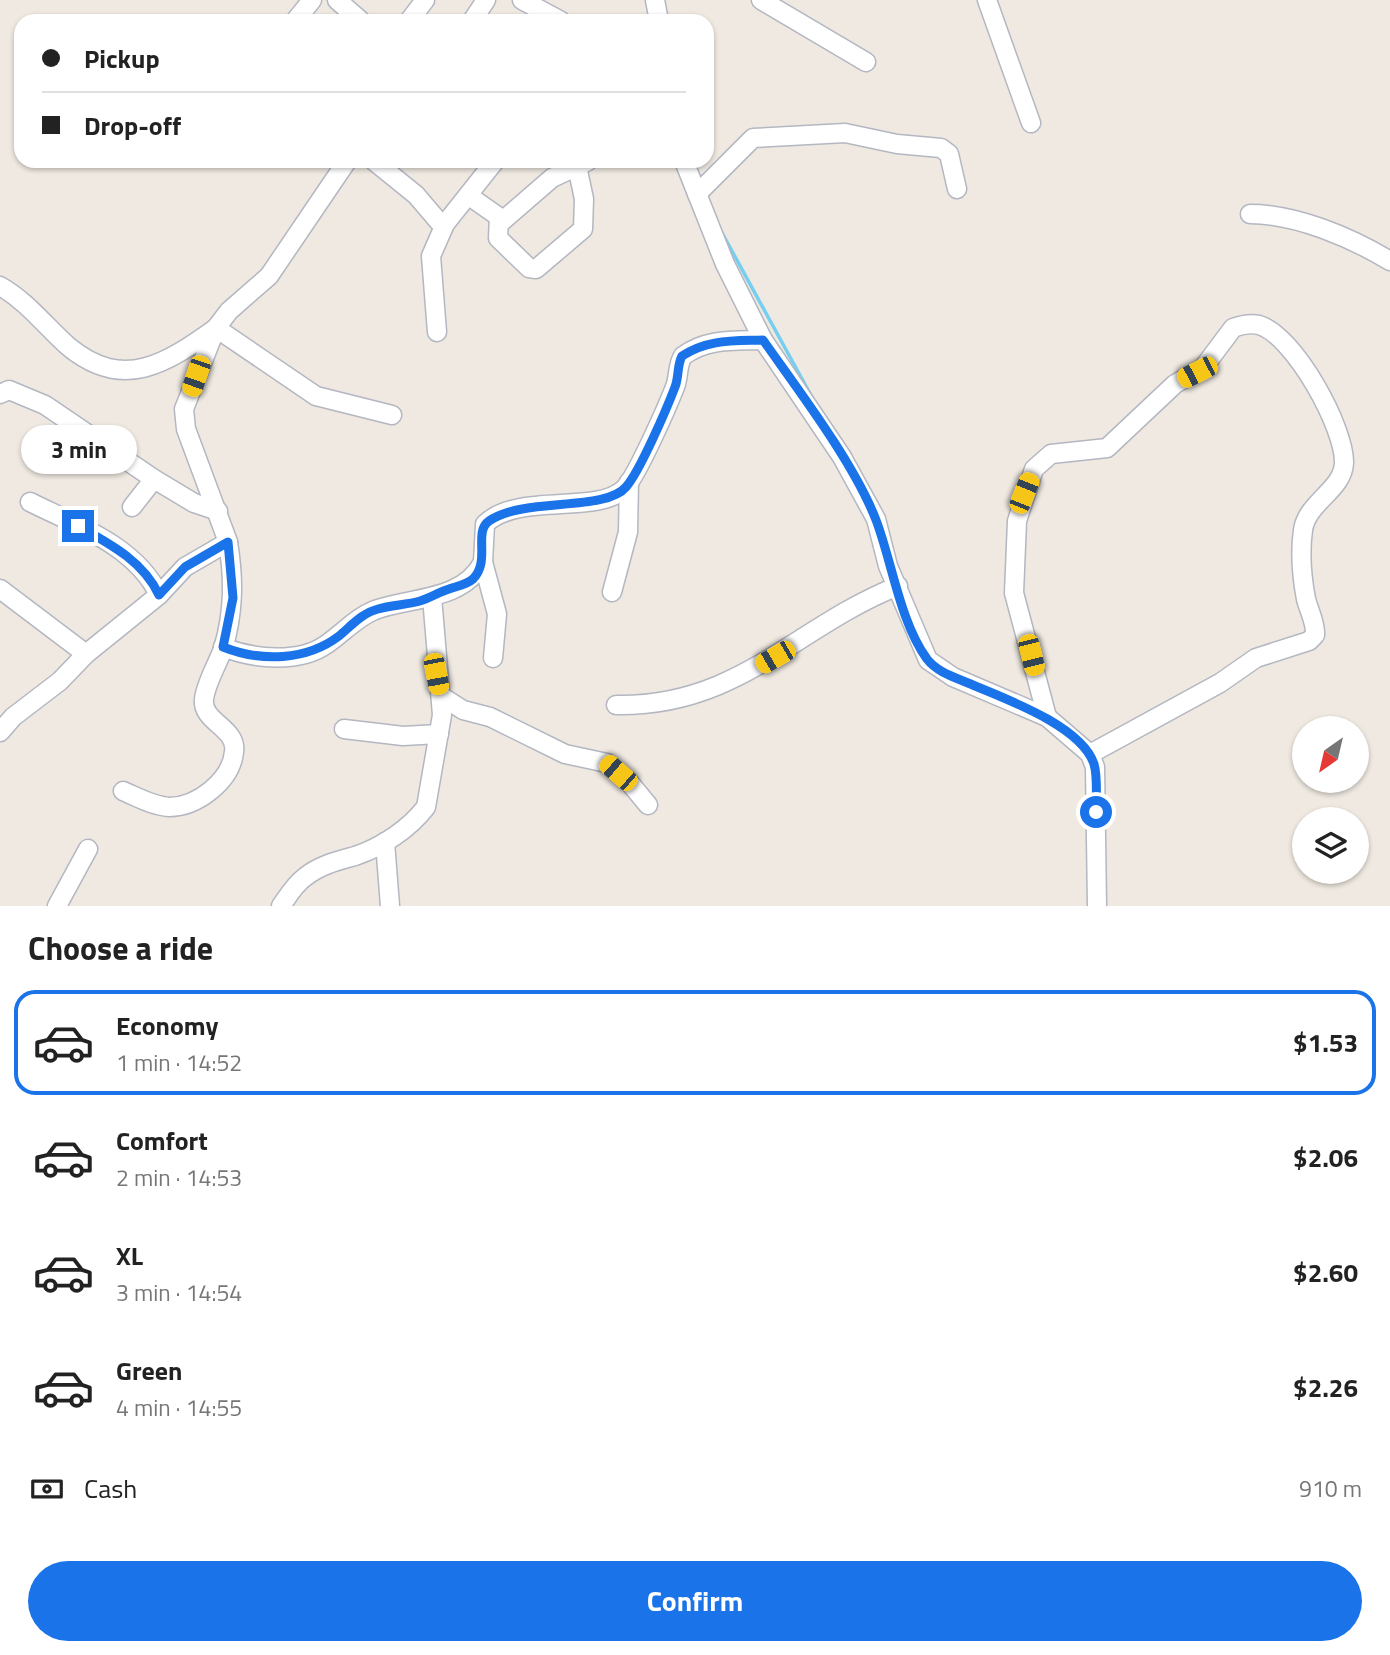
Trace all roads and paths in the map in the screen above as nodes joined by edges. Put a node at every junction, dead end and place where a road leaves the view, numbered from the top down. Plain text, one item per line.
1 (312, 0) edge
2 (337, 0) edge
3 (425, 0) edge
4 (522, 0) edge
5 (761, 0) edge
6 (987, 0) edge
7 (301, 14) edge
8 (353, 14) edge
9 (414, 14) edge
10 (548, 14) edge
11 (866, 62) dead end
12 (1031, 122) dead end
13 (342, 168) edge
14 (383, 168) edge
15 (490, 168) edge
16 (573, 168) edge
17 (583, 168) edge
18 (687, 168) edge
19 (957, 188) dead end
20 (698, 194) junction
21 (469, 196) junction
22 (1250, 214) dead end
23 (500, 223) junction
24 (445, 224) junction
25 (1390, 261) edge
26 (0, 286) edge
27 (215, 328) junction
28 (437, 332) dead end
29 (763, 340) junction
30 (0, 394) edge
31 (393, 415) dead end
32 (154, 479) junction
33 (629, 482) junction
34 (30, 502) dead end
35 (132, 507) dead end
36 (218, 511) junction
37 (228, 542) junction
38 (484, 562) junction
39 (898, 586) junction
40 (0, 589) edge
41 (612, 592) dead end
42 (159, 595) junction
43 (432, 597) junction
44 (223, 647) junction
45 (86, 654) junction
46 (493, 658) dead end
47 (441, 696) junction
48 (616, 705) dead end
49 (1047, 717) junction
50 (344, 729) dead end
51 (0, 732) edge
52 (439, 734) junction
53 (1090, 754) junction
54 (123, 791) dead end
55 (648, 805) dead end
56 (385, 842) junction
57 (88, 849) dead end
58 (57, 906) edge
59 (281, 906) edge
60 (390, 906) edge
61 (1097, 906) edge

1 - 7 street
2 - 8 street
3 - 9 street
4 - 10 street
5 - 11 street
6 - 12 street
13 - 27 street
14 - 24 street
15 - 21 street
16 - 23 street
17 - 23 street
18 - 20 street
19 - 20 street
20 - 29 street
21 - 23 street
21 - 24 street
22 - 25 street
24 - 28 street
26 - 27 street
27 - 31 street
27 - 36 street
29 - 33 street
29 - 39 street
30 - 32 street
32 - 35 street
32 - 36 street
33 - 38 street
33 - 41 street
34 - 42 street
36 - 37 street
37 - 42 street
37 - 44 street
38 - 43 street
38 - 46 street
39 - 48 street
39 - 49 street
40 - 45 street
42 - 45 street
43 - 44 street
43 - 47 street
44 - 54 street
45 - 51 street
47 - 52 street
47 - 55 street
49 - 53 street
49 - 53 street
50 - 52 street
52 - 56 street
53 - 61 street
56 - 59 street
56 - 60 street
57 - 58 street

